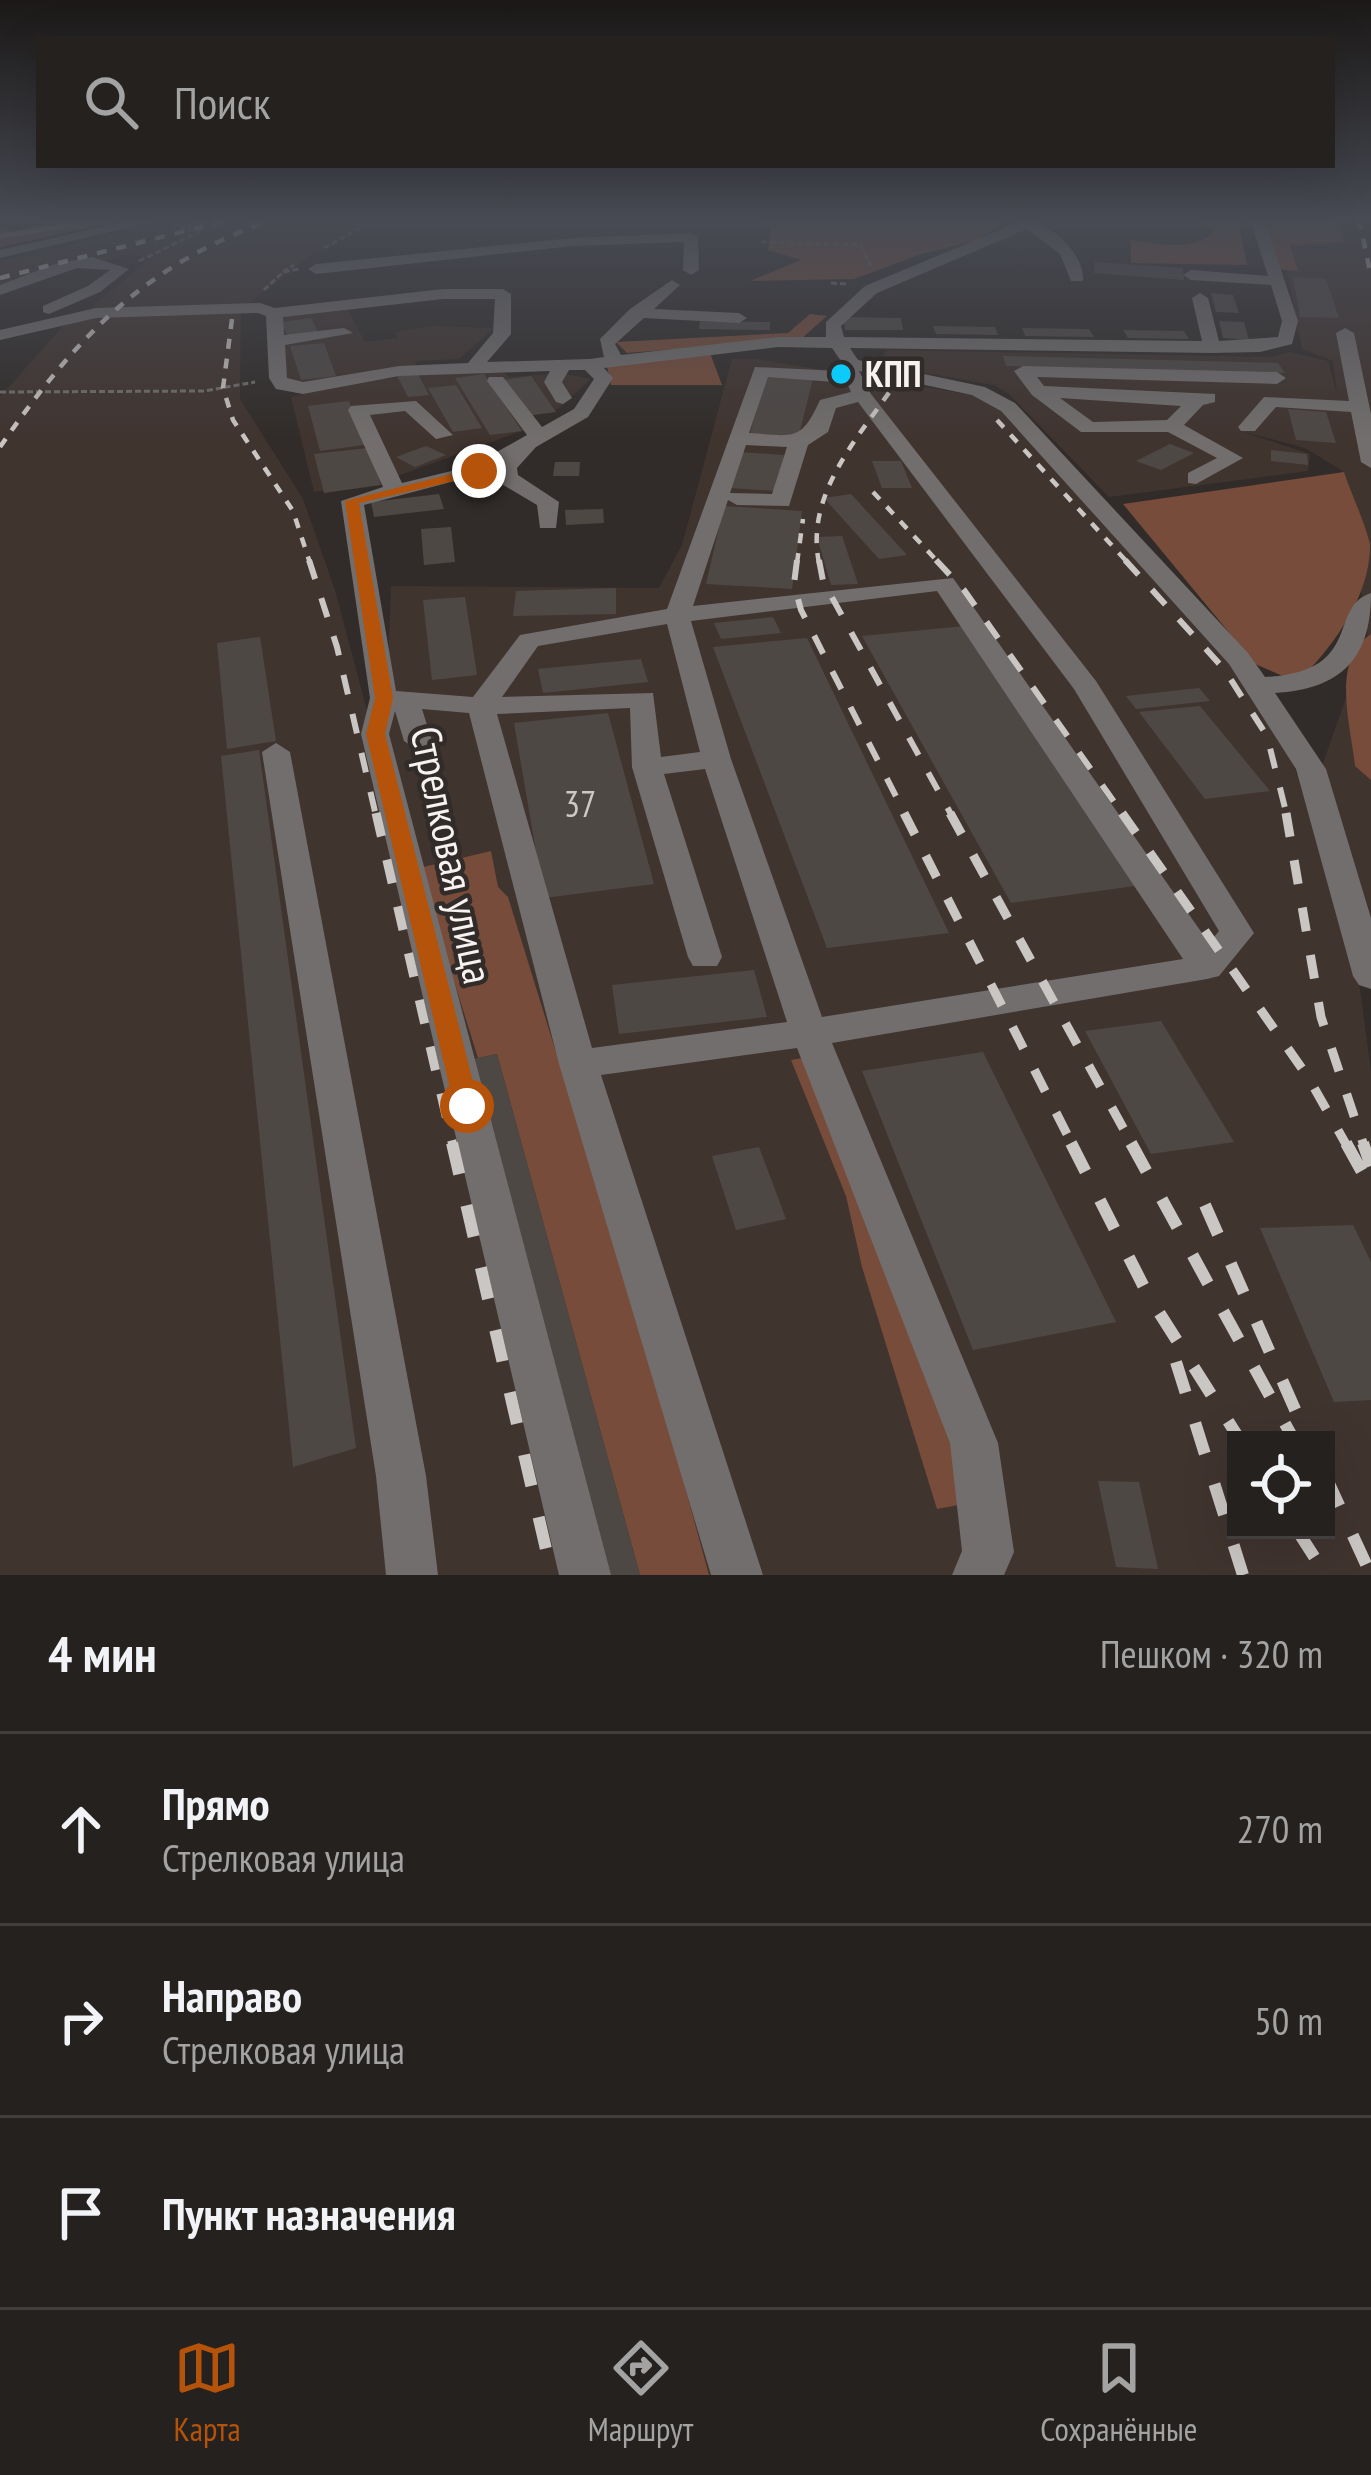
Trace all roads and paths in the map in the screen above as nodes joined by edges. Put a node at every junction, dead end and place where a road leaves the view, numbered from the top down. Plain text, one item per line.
1 (86, 292) edge
2 (260, 292) edge
3 (662, 292) edge
4 (863, 292) edge
5 (1281, 292) edge
6 (1200, 298) dead end
7 (244, 307) junction
8 (274, 313) junction
9 (636, 313) junction
10 (739, 318) dead end
11 (930, 322) dead end
12 (1083, 325) dead end
13 (1105, 326) junction
14 (1161, 326) dead end
15 (20, 329) junction
16 (344, 333) dead end
17 (1345, 333) dead end
18 (0, 335) edge
19 (276, 341) junction
20 (914, 341) junction
21 (1118, 345) junction
22 (1212, 348) junction
23 (795, 360) dead end
24 (589, 363) junction
25 (351, 366) dead end
26 (473, 368) junction
27 (851, 370) junction
28 (377, 374) junction
29 (278, 378) junction
30 (496, 381) dead end
31 (978, 391) junction
32 (1039, 391) junction
33 (0, 392) edge
34 (563, 398) dead end
35 (1196, 401) junction
36 (1359, 406) junction
37 (1172, 426) junction
38 (1248, 427) dead end
39 (443, 435) dead end
40 (535, 439) junction
41 (741, 439) junction
42 (799, 442) junction
43 (1371, 462) edge
44 (1196, 478) dead end
45 (394, 491) junction
46 (736, 498) dead end
47 (548, 523) dead end
48 (985, 555) junction
49 (944, 583) junction
50 (1371, 600) edge
51 (677, 615) junction
52 (1257, 686) junction
53 (395, 700) junction
54 (481, 706) junction
55 (418, 741) dead end
56 (277, 752) dead end
57 (716, 759) junction
58 (647, 767) junction
59 (705, 957) dead end
60 (1207, 967) junction
61 (1371, 976) edge
62 (809, 1033) junction
63 (578, 1064) junction
64 (987, 1567) edge
65 (412, 1575) edge
66 (585, 1575) edge
67 (736, 1575) edge

1 - 15 street
2 - 7 path
3 - 9 street, Стрелковая улица
4 - 27 street
5 - 22 street
6 - 22 street
7 - 8 street
7 - 15 street
8 - 19 street
8 - 26 street
9 - 10 street
9 - 24 street, Стрелковая улица
11 - 20 street
12 - 13 street
13 - 14 street
13 - 21 street
15 - 18 street
16 - 19 street
17 - 36 street
19 - 29 street
20 - 21 street
20 - 27 street
21 - 22 street
23 - 27 street
24 - 26 street
24 - 27 street
24 - 34 street
24 - 40 street, Стрелковая улица
25 - 28 street
26 - 28 street
27 - 31 street
27 - 41 street
27 - 42 street
27 - 48 street
28 - 29 street
29 - 33 path
30 - 40 street
31 - 32 street
31 - 52 street
32 - 35 street
32 - 35 street
32 - 37 street
35 - 37 street
36 - 38 street
36 - 43 street
37 - 44 street
39 - 45 street
40 - 45 street, Стрелковая улица
40 - 47 street
41 - 42 street
41 - 51 street
42 - 46 street
45 - 53 street, Стрелковая улица
48 - 49 street
48 - 60 street
49 - 51 street
49 - 60 street
50 - 52 street
51 - 54 street
51 - 57 street
52 - 61 street
53 - 54 street
53 - 55 street
53 - 66 street, Стрелковая улица
54 - 58 street
54 - 63 street
56 - 65 street
57 - 58 street
57 - 62 street
58 - 59 street
60 - 62 street
62 - 63 street
62 - 64 street
63 - 67 street

